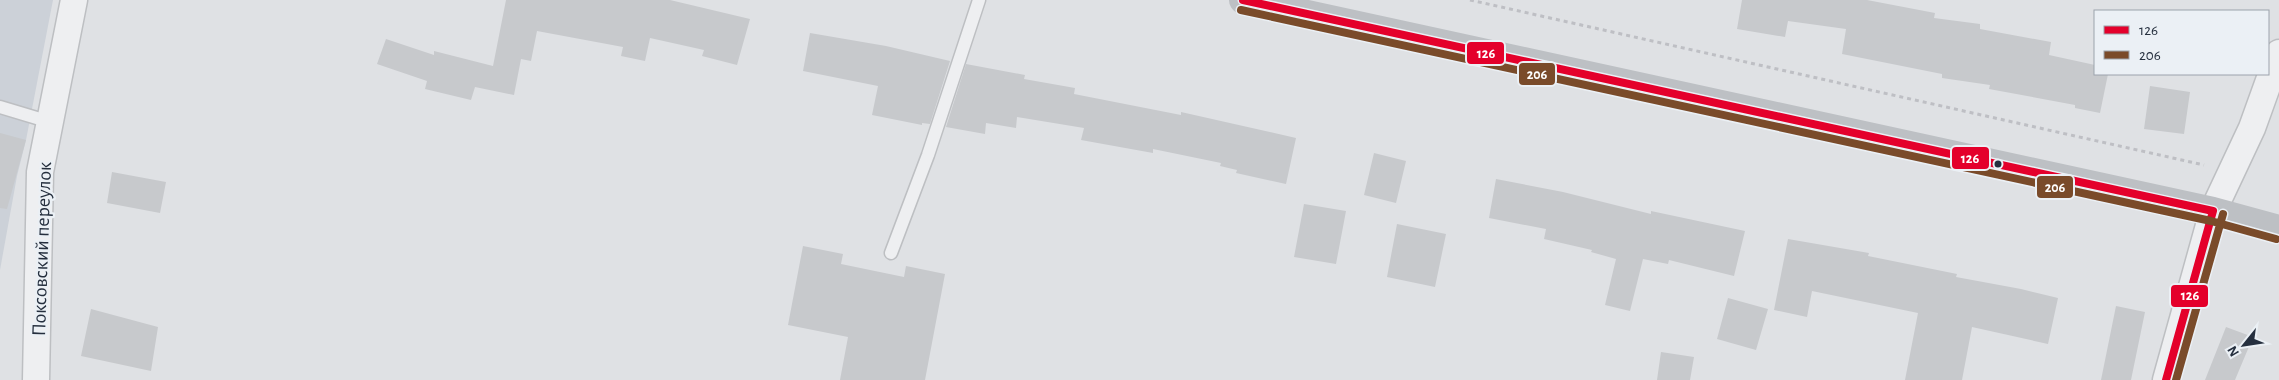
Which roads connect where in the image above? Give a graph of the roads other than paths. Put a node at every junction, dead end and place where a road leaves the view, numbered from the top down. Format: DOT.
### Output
graph roads {
  1 [pos="74,0"];
  2 [pos="979,0"];
  3 [pos="1243,0"];
  4 [pos="2279,52"];
  5 [pos="0,107"];
  6 [pos="50,122"];
  7 [pos="2213,211"];
  8 [pos="2279,229"];
  9 [pos="891,252"];
  10 [pos="36,380"];
  11 [pos="2166,380"];
  1 -- 6 [label="street, Поксовский переулок"];
  2 -- 9 [label="lane"];
  3 -- 7 [label="main road"];
  4 -- 7 [label="street"];
  5 -- 6 [label="lane"];
  6 -- 10 [label="street, Поксовский переулок"];
  7 -- 8 [label="main road"];
  7 -- 11 [label="street"];
}
